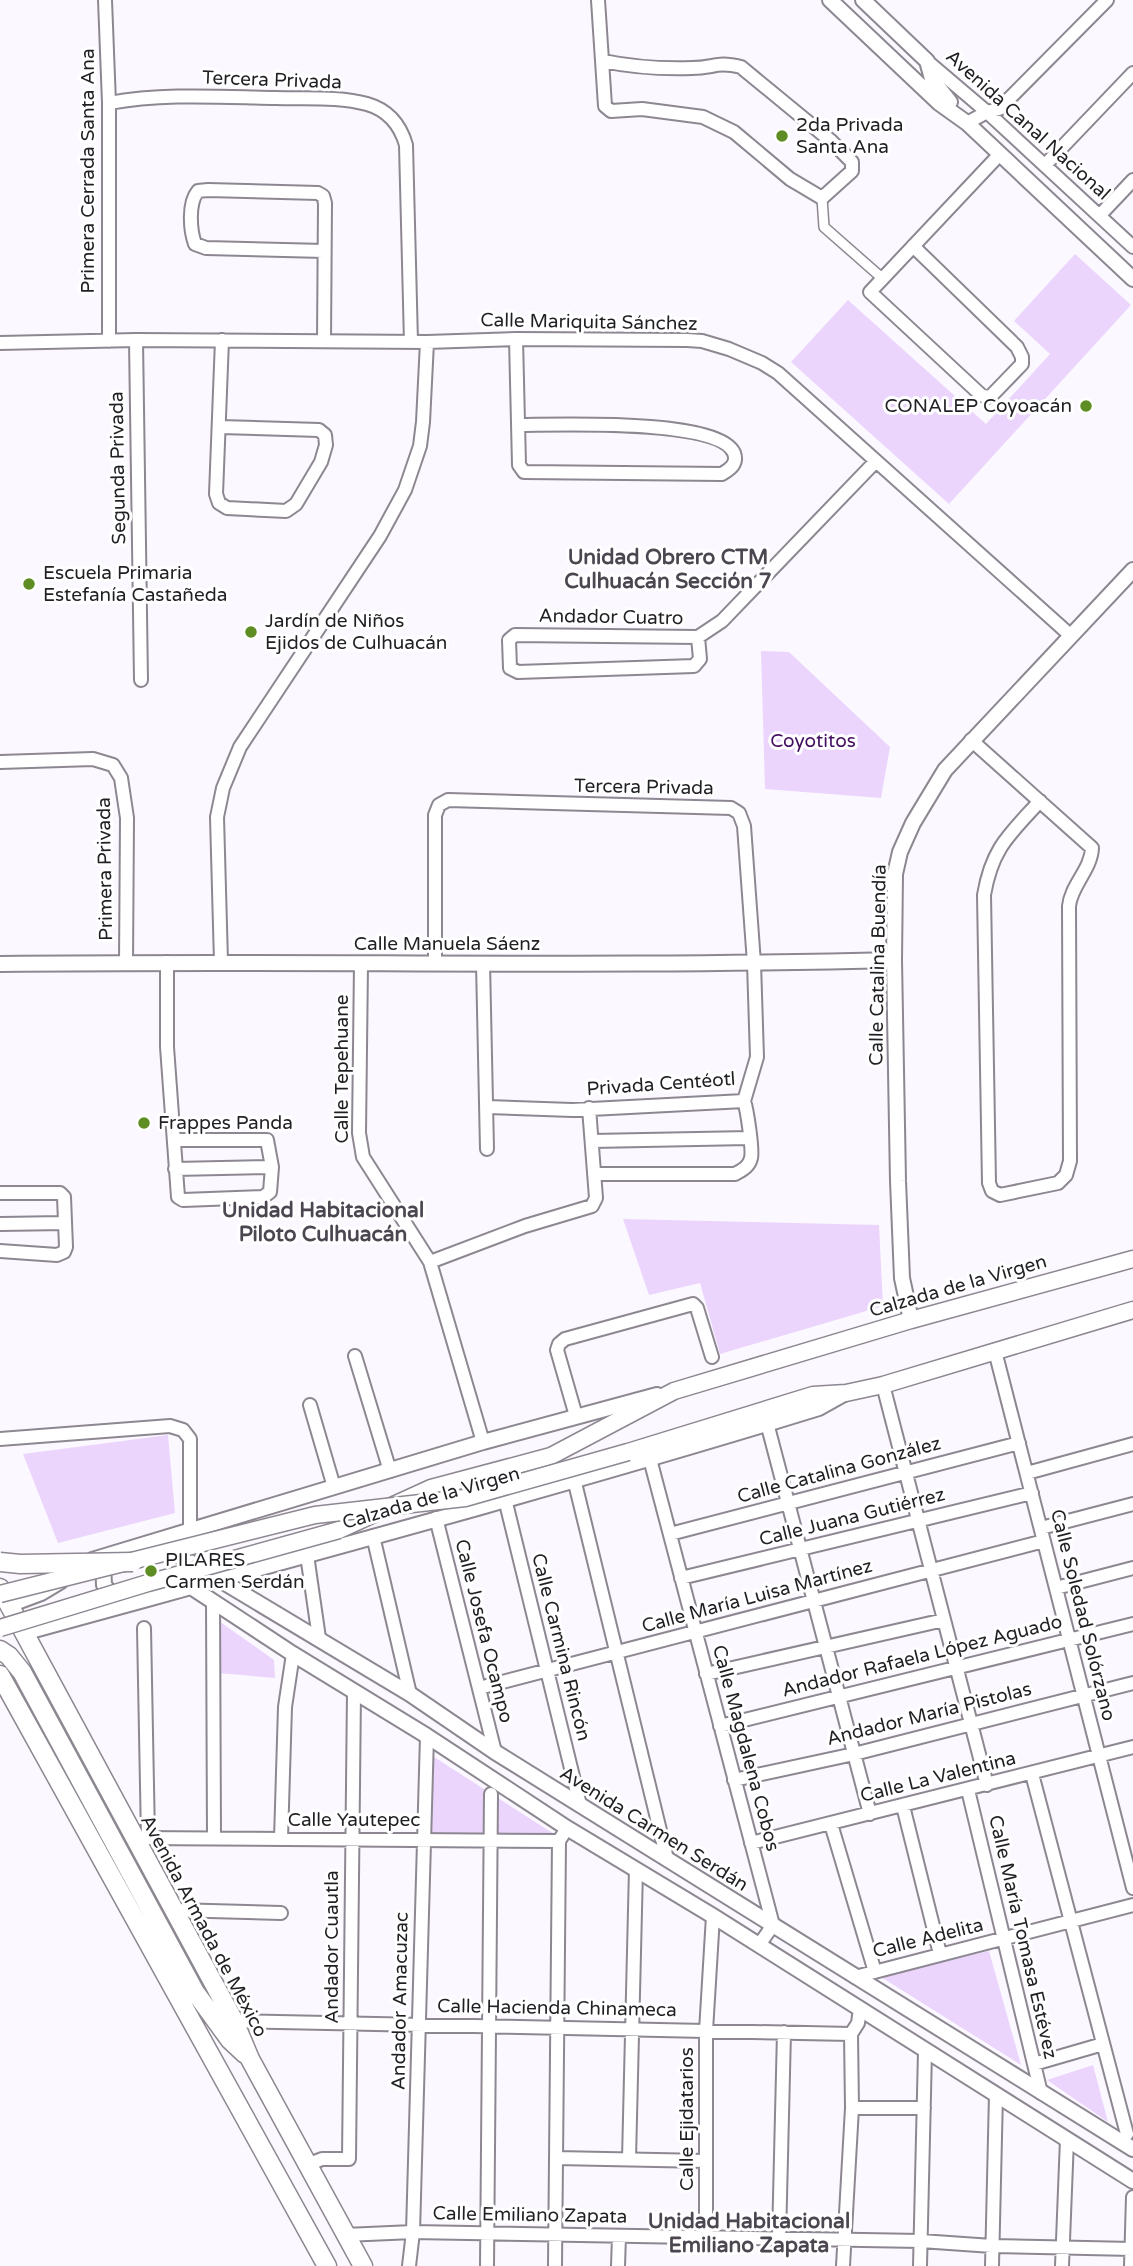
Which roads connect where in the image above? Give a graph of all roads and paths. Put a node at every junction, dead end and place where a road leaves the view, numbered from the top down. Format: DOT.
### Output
graph roads {
  1 [pos="105,0"];
  2 [pos="598,0"];
  3 [pos="830,0"];
  4 [pos="863,0"];
  5 [pos="1107,0"];
  6 [pos="603,61"];
  7 [pos="927,61"];
  8 [pos="1133,73"];
  9 [pos="108,103"];
  10 [pos="988,112"];
  11 [pos="964,121"];
  12 [pos="1000,154"];
  13 [pos="1046,164"];
  14 [pos="1133,180"];
  15 [pos="822,198"];
  16 [pos="1100,215"];
  17 [pos="913,246"];
  18 [pos="1133,247"];
  19 [pos="324,251"];
  20 [pos="883,278"];
  21 [pos="1133,279"];
  22 [pos="516,339"];
  23 [pos="136,340"];
  24 [pos="222,340"];
  25 [pos="108,341"];
  26 [pos="324,341"];
  27 [pos="411,342"];
  28 [pos="427,342"];
  29 [pos="0,343"];
  30 [pos="519,425"];
  31 [pos="220,427"];
  32 [pos="876,461"];
  33 [pos="1133,570"];
  34 [pos="1070,635"];
  35 [pos="698,637"];
  36 [pos="141,680"];
  37 [pos="971,740"];
  38 [pos="0,762"];
  39 [pos="1040,801"];
  40 [pos="894,960"];
  41 [pos="167,962"];
  42 [pos="221,962"];
  43 [pos="126,963"];
  44 [pos="435,963"];
  45 [pos="482,963"];
  46 [pos="754,963"];
  47 [pos="0,964"];
  48 [pos="361,964"];
  49 [pos="744,1101"];
  50 [pos="486,1107"];
  51 [pos="589,1108"];
  52 [pos="749,1138"];
  53 [pos="174,1140"];
  54 [pos="592,1141"];
  55 [pos="487,1149"];
  56 [pos="272,1167"];
  57 [pos="175,1169"];
  58 [pos="595,1174"];
  59 [pos="0,1193"];
  60 [pos="64,1223"];
  61 [pos="0,1224"];
  62 [pos="0,1251"];
  63 [pos="1133,1259"];
  64 [pos="430,1262"];
  65 [pos="1133,1310"];
  66 [pos="911,1320"];
  67 [pos="995,1351"];
  68 [pos="355,1356"];
  69 [pos="712,1357"];
  70 [pos="883,1385"];
  71 [pos="674,1391"];
  72 [pos="846,1393"];
  73 [pos="310,1405"];
  74 [pos="576,1416"];
  75 [pos="767,1423"];
  76 [pos="0,1439"];
  77 [pos="483,1441"];
  78 [pos="1019,1443"];
  79 [pos="1133,1444"];
  80 [pos="650,1459"];
  81 [pos="390,1471"];
  82 [pos="906,1473"];
  83 [pos="1027,1473"];
  84 [pos="574,1479"];
  85 [pos="334,1487"];
  86 [pos="1032,1493"];
  87 [pos="505,1499"];
  88 [pos="788,1504"];
  89 [pos="1133,1504"];
  90 [pos="436,1518"];
  91 [pos="919,1520"];
  92 [pos="190,1530"];
  93 [pos="670,1534"];
  94 [pos="1043,1535"];
  95 [pos="373,1536"];
  96 [pos="155,1541"];
  97 [pos="800,1549"];
  98 [pos="111,1553"];
  99 [pos="307,1555"];
  100 [pos="0,1562"];
  101 [pos="133,1562"];
  102 [pos="1133,1568"];
  103 [pos="932,1571"];
  104 [pos="681,1578"];
  105 [pos="218,1581"];
  106 [pos="191,1587"];
  107 [pos="0,1588"];
  108 [pos="1056,1588"];
  109 [pos="4,1600"];
  110 [pos="141,1600"];
  111 [pos="213,1601"];
  112 [pos="814,1601"];
  113 [pos="944,1620"];
  114 [pos="1133,1624"];
  115 [pos="0,1628"];
  116 [pos="144,1628"];
  117 [pos="695,1632"];
  118 [pos="23,1633"];
  119 [pos="319,1638"];
  120 [pos="1069,1639"];
  121 [pos="826,1647"];
  122 [pos="0,1650"];
  123 [pos="616,1653"];
  124 [pos="293,1654"];
  125 [pos="956,1667"];
  126 [pos="547,1671"];
  127 [pos="706,1674"];
  128 [pos="0,1675"];
  129 [pos="1133,1684"];
  130 [pos="479,1688"];
  131 [pos="354,1692"];
  132 [pos="410,1693"];
  133 [pos="839,1696"];
  134 [pos="1084,1696"];
  135 [pos="971,1723"];
  136 [pos="720,1726"];
  137 [pos="427,1736"];
  138 [pos="1133,1747"];
  139 [pos="495,1752"];
  140 [pos="854,1754"];
  141 [pos="1099,1755"];
  142 [pos="1032,1773"];
  143 [pos="734,1780"];
  144 [pos="987,1785"];
  145 [pos="968,1790"];
  146 [pos="491,1794"];
  147 [pos="580,1805"];
  148 [pos="902,1806"];
  149 [pos="870,1814"];
  150 [pos="831,1824"];
  151 [pos="563,1834"];
  152 [pos="141,1838"];
  153 [pos="214,1838"];
  154 [pos="281,1839"];
  155 [pos="351,1839"];
  156 [pos="423,1840"];
  157 [pos="491,1840"];
  158 [pos="751,1843"];
  159 [pos="667,1859"];
  160 [pos="636,1869"];
  161 [pos="1133,1888"];
  162 [pos="1133,1905"];
  163 [pos="173,1910"];
  164 [pos="282,1913"];
  165 [pos="713,1916"];
  166 [pos="1070,1921"];
  167 [pos="773,1925"];
  168 [pos="1004,1938"];
  169 [pos="759,1945"];
  170 [pos="940,1954"];
  171 [pos="875,1972"];
  172 [pos="855,1977"];
  173 [pos="860,2009"];
  174 [pos="234,2021"];
  175 [pos="351,2023"];
  176 [pos="418,2025"];
  177 [pos="489,2026"];
  178 [pos="557,2028"];
  179 [pos="632,2029"];
  180 [pos="706,2031"];
  181 [pos="784,2032"];
  182 [pos="851,2034"];
  183 [pos="1103,2044"];
  184 [pos="925,2050"];
  185 [pos="250,2059"];
  186 [pos="1034,2064"];
  187 [pos="1041,2093"];
  188 [pos="996,2094"];
  189 [pos="852,2108"];
  190 [pos="924,2108"];
  191 [pos="1125,2134"];
  192 [pos="1066,2139"];
  193 [pos="1133,2149"];
  194 [pos="556,2158"];
  195 [pos="629,2159"];
  196 [pos="706,2161"];
  197 [pos="307,2165"];
  198 [pos="1133,2181"];
  199 [pos="1133,2197"];
  200 [pos="413,2232"];
  201 [pos="486,2233"];
  202 [pos="555,2234"];
  203 [pos="345,2235"];
  204 [pos="619,2236"];
  205 [pos="706,2237"];
  206 [pos="779,2239"];
  207 [pos="843,2240"];
  208 [pos="921,2241"];
  209 [pos="992,2246"];
  210 [pos="1063,2248"];
  211 [pos="1132,2249"];
  212 [pos="327,2266"];
  213 [pos="363,2266"];
  214 [pos="410,2266"];
  215 [pos="487,2266"];
  216 [pos="555,2266"];
  217 [pos="618,2266"];
  218 [pos="842,2266"];
  219 [pos="920,2266"];
  220 [pos="992,2266"];
  221 [pos="1062,2266"];
  222 [pos="1131,2266"];
  1 -- 9 [label="street, Primera Cerrada Santa Ana"];
  2 -- 6 [label="street"];
  3 -- 11 [label="street, Avenida Canal Nacional"];
  4 -- 7 [label="street, Avenida Canal Nacional"];
  5 -- 10 [label="street"];
  6 -- 15 [label="street"];
  6 -- 15 [label="street"];
  7 -- 10 [label="street, Avenida Canal Nacional"];
  7 -- 11 [label="street, Avenida Canal Nacional"];
  8 -- 13 [label="street"];
  9 -- 25 [label="street, Primera Cerrada Santa Ana"];
  9 -- 27 [label="street, Tercera Privada"];
  10 -- 11 [label="street"];
  10 -- 13 [label="street, Avenida Canal Nacional"];
  11 -- 12 [label="street, Avenida Canal Nacional"];
  12 -- 17 [label="street"];
  12 -- 21 [label="street, Avenida Canal Nacional"];
  13 -- 16 [label="street, Avenida Canal Nacional"];
  14 -- 16 [label="street"];
  15 -- 20 [label="street"];
  16 -- 18 [label="street, Avenida Canal Nacional"];
  17 -- 20 [label="street"];
  17 -- 20 [label="street"];
  19 -- 19 [label="street"];
  19 -- 26 [label="street"];
  22 -- 28 [label="street, Calle Mariquita Sánchez"];
  22 -- 30 [label="street"];
  22 -- 32 [label="street, Calle Mariquita Sánchez"];
  23 -- 24 [label="street, Calle Mariquita Sánchez"];
  23 -- 25 [label="street, Calle Mariquita Sánchez"];
  23 -- 36 [label="street, Segunda Privada"];
  24 -- 26 [label="street, Calle Mariquita Sánchez"];
  24 -- 31 [label="street"];
  25 -- 29 [label="street, Calle Mariquita Sánchez"];
  26 -- 27 [label="street, Calle Mariquita Sánchez"];
  27 -- 28 [label="street, Calle Mariquita Sánchez"];
  28 -- 42 [label="street"];
  30 -- 30 [label="street"];
  31 -- 31 [label="street"];
  32 -- 34 [label="street, Calle Mariquita Sánchez"];
  32 -- 35 [label="street, Andador Cuatro"];
  33 -- 34 [label="street, Calle Catalina Buendía"];
  34 -- 37 [label="street, Calle Catalina Buendía"];
  35 -- 35 [label="street, Andador Cuatro"];
  37 -- 39 [label="street"];
  37 -- 40 [label="street, Calle Catalina Buendía"];
  38 -- 43 [label="street, Primera Privada"];
  39 -- 39 [label="street"];
  40 -- 46 [label="street, Calle Manuela Sáenz"];
  40 -- 66 [label="street, Calle Catalina Buendía"];
  41 -- 42 [label="street, Calle Manuela Sáenz"];
  41 -- 43 [label="street, Calle Manuela Sáenz"];
  41 -- 53 [label="street"];
  42 -- 48 [label="street, Calle Manuela Sáenz"];
  43 -- 47 [label="street, Calle Manuela Sáenz"];
  44 -- 45 [label="street, Calle Manuela Sáenz"];
  44 -- 46 [label="street, Tercera Privada"];
  44 -- 48 [label="street, Calle Manuela Sáenz"];
  45 -- 46 [label="street, Calle Manuela Sáenz"];
  45 -- 50 [label="street"];
  46 -- 49 [label="street, Privada Centéotl"];
  48 -- 64 [label="street, Calle Tepehuane"];
  49 -- 51 [label="street, Privada Centéotl"];
  49 -- 52 [label="street"];
  50 -- 51 [label="street, Privada Centéotl"];
  50 -- 55 [label="street"];
  51 -- 54 [label="street"];
  52 -- 54 [label="street"];
  52 -- 58 [label="street"];
  53 -- 56 [label="street"];
  53 -- 57 [label="street"];
  54 -- 58 [label="street"];
  56 -- 57 [label="street"];
  56 -- 57 [label="street"];
  58 -- 64 [label="street"];
  59 -- 60 [label="street"];
  60 -- 61 [label="street"];
  60 -- 62 [label="street"];
  63 -- 66 [label="main road, Calzada de la Virgen"];
  64 -- 77 [label="street, Calle Tepehuane"];
  65 -- 67 [label="main road, Calzada de la Virgen"];
  66 -- 71 [label="main road, Calzada de la Virgen"];
  67 -- 70 [label="main road, Calzada de la Virgen"];
  67 -- 78 [label="street, Calle Soledad Solórzano"];
  68 -- 81 [label="street"];
  69 -- 74 [label="street"];
  70 -- 72 [label="main road, Calzada de la Virgen"];
  70 -- 82 [label="street"];
  71 -- 74 [label="street, Calzada de la Virgen"];
  71 -- 115 [label="main road, Calzada de la Virgen, bridge"];
  72 -- 75 [label="street, Calzada de la Virgen"];
  72 -- 101 [label="main road, Calzada de la Virgen, bridge"];
  73 -- 85 [label="street"];
  74 -- 77 [label="street, Calzada de la Virgen"];
  75 -- 80 [label="street, Calzada de la Virgen"];
  75 -- 88 [label="street"];
  76 -- 92 [label="street"];
  77 -- 81 [label="street, Calzada de la Virgen"];
  78 -- 82 [label="street, Calle Catalina González"];
  78 -- 83 [label="street, Calle Soledad Solórzano"];
  79 -- 83 [label="street"];
  80 -- 84 [label="street, Calzada de la Virgen"];
  80 -- 93 [label="street, Calle Magdalena Cobos"];
  81 -- 85 [label="street, Calzada de la Virgen"];
  82 -- 88 [label="street, Calle Catalina González"];
  82 -- 91 [label="street"];
  83 -- 86 [label="street, Calle Soledad Solórzano"];
  84 -- 87 [label="street, Calzada de la Virgen"];
  84 -- 123 [label="street"];
  85 -- 92 [label="street, Calzada de la Virgen"];
  86 -- 91 [label="street, Calle Juana Gutiérrez"];
  86 -- 94 [label="street, Calle Soledad Solórzano"];
  87 -- 90 [label="street, Calzada de la Virgen"];
  87 -- 126 [label="street, Calle Carmina Rincón"];
  88 -- 93 [label="street, Calle Catalina González"];
  88 -- 97 [label="street"];
  89 -- 94 [label="street, Calle María Luisa Martínez"];
  90 -- 95 [label="street, Calzada de la Virgen"];
  90 -- 130 [label="street, Calle Josefa Ocampo"];
  91 -- 97 [label="street, Calle Juana Gutiérrez"];
  91 -- 103 [label="street"];
  92 -- 96 [label="street, Calzada de la Virgen"];
  93 -- 104 [label="street, Calle Magdalena Cobos"];
  94 -- 103 [label="street, Calle María Luisa Martínez"];
  94 -- 108 [label="street, Calle Soledad Solórzano"];
  95 -- 99 [label="street, Calzada de la Virgen"];
  95 -- 132 [label="street"];
  96 -- 98 [label="street, Calzada de la Virgen"];
  96 -- 105 [label="street, Avenida Carmen Serdán"];
  97 -- 104 [label="street, Calle Juana Gutiérrez"];
  97 -- 112 [label="street"];
  98 -- 109 [label="street, Calzada de la Virgen"];
  98 -- 110 [label="street"];
  99 -- 105 [label="street, Calzada de la Virgen"];
  99 -- 119 [label="street"];
  100 -- 101 [label="main road, bridge"];
  101 -- 109 [label="main road, Calzada de la Virgen, bridge"];
  102 -- 108 [label="street"];
  103 -- 112 [label="street, Calle María Luisa Martínez"];
  103 -- 113 [label="street"];
  104 -- 117 [label="street, Calle Magdalena Cobos"];
  105 -- 106 [label="street, Calzada de la Virgen"];
  105 -- 119 [label="street, Avenida Carmen Serdán"];
  106 -- 110 [label="street, Calzada de la Virgen"];
  106 -- 111 [label="street"];
  107 -- 109 [label="main road, Avenida Armada de México"];
  108 -- 120 [label="street, Calle Soledad Solórzano"];
  109 -- 118 [label="main road, Avenida Armada de México"];
  110 -- 118 [label="street, Calzada de la Virgen"];
  111 -- 124 [label="street"];
  111 -- 153 [label="street"];
  112 -- 117 [label="street, Calle María Luisa Martínez"];
  112 -- 121 [label="street"];
  113 -- 121 [label="street"];
  113 -- 125 [label="street"];
  114 -- 120 [label="street, Andador Rafaela López Aguado"];
  116 -- 152 [label="street"];
  117 -- 123 [label="street, Calle María Luisa Martínez"];
  117 -- 127 [label="street, Calle Magdalena Cobos"];
  118 -- 152 [label="main road, Avenida Armada de México"];
  119 -- 132 [label="street, Avenida Carmen Serdán"];
  120 -- 125 [label="street, Andador Rafaela López Aguado"];
  120 -- 134 [label="street, Calle Soledad Solórzano"];
  121 -- 127 [label="street"];
  121 -- 133 [label="street"];
  122 -- 185 [label="main road"];
  123 -- 126 [label="street, Calle María Luisa Martínez"];
  123 -- 159 [label="street"];
  124 -- 131 [label="street"];
  124 -- 154 [label="street"];
  125 -- 133 [label="street, Andador Rafaela López Aguado"];
  125 -- 135 [label="street"];
  126 -- 130 [label="street, Calle María Luisa Martínez"];
  126 -- 147 [label="street, Calle Carmina Rincón"];
  127 -- 136 [label="street, Calle Magdalena Cobos"];
  128 -- 212 [label="main road"];
  129 -- 134 [label="street, Andador María Pistolas"];
  130 -- 139 [label="street, Calle Josefa Ocampo"];
  131 -- 137 [label="street"];
  131 -- 155 [label="street, Andador Cuautla"];
  132 -- 139 [label="street, Avenida Carmen Serdán"];
  133 -- 136 [label="street, Andador Rafaela López Aguado"];
  133 -- 140 [label="street"];
  134 -- 135 [label="street, Andador María Pistolas"];
  134 -- 141 [label="street, Calle Soledad Solórzano"];
  135 -- 140 [label="street, Andador María Pistolas"];
  135 -- 144 [label="street"];
  136 -- 143 [label="street, Calle Magdalena Cobos"];
  137 -- 151 [label="street"];
  137 -- 156 [label="street, Andador Amacuzac"];
  138 -- 141 [label="street, Calle La Valentina"];
  139 -- 147 [label="street, Avenida Carmen Serdán"];
  140 -- 143 [label="street, Andador María Pistolas"];
  140 -- 149 [label="street"];
  141 -- 142 [label="street, Calle La Valentina"];
  141 -- 161 [label="street, Calle Soledad Solórzano"];
  142 -- 144 [label="street, Calle La Valentina"];
  142 -- 166 [label="street"];
  143 -- 158 [label="street, Calle Magdalena Cobos"];
  144 -- 145 [label="street, Calle La Valentina"];
  145 -- 148 [label="street, Calle La Valentina"];
  145 -- 168 [label="street, Calle María Tomasa Estévez"];
  146 -- 157 [label="street"];
  147 -- 159 [label="street, Avenida Carmen Serdán"];
  148 -- 149 [label="street, Calle La Valentina"];
  148 -- 170 [label="street"];
  149 -- 150 [label="street, Calle La Valentina"];
  150 -- 158 [label="street, Calle La Valentina"];
  150 -- 171 [label="street"];
  151 -- 157 [label="street, Calle Yautepec"];
  151 -- 160 [label="street"];
  151 -- 178 [label="street"];
  152 -- 153 [label="street, Calle Yautepec"];
  152 -- 163 [label="main road, Avenida Armada de México"];
  153 -- 154 [label="street, Calle Yautepec"];
  154 -- 155 [label="street, Calle Yautepec"];
  155 -- 156 [label="street, Calle Yautepec"];
  155 -- 175 [label="street, Andador Cuautla"];
  156 -- 157 [label="street, Calle Yautepec"];
  156 -- 176 [label="street, Andador Amacuzac"];
  157 -- 177 [label="street"];
  158 -- 167 [label="street, Calle Magdalena Cobos"];
  159 -- 167 [label="street, Avenida Carmen Serdán"];
  160 -- 165 [label="street"];
  160 -- 179 [label="street"];
  162 -- 166 [label="street, Calle Adelita"];
  163 -- 164 [label="street"];
  163 -- 174 [label="main road, Avenida Armada de México"];
  165 -- 169 [label="street"];
  165 -- 180 [label="street, Calle Ejidatarios"];
  166 -- 168 [label="street, Calle Adelita"];
  166 -- 183 [label="street"];
  167 -- 169 [label="street"];
  167 -- 172 [label="street, Avenida Carmen Serdán"];
  168 -- 170 [label="street, Calle Adelita"];
  168 -- 186 [label="street, Calle María Tomasa Estévez"];
  169 -- 173 [label="street"];
  170 -- 171 [label="street, Calle Adelita"];
  171 -- 172 [label="street, Calle Adelita"];
  172 -- 187 [label="street, Avenida Carmen Serdán"];
  173 -- 182 [label="street"];
  173 -- 184 [label="street"];
  174 -- 175 [label="street, Calle Hacienda Chinameca"];
  174 -- 185 [label="main road, Avenida Armada de México"];
  175 -- 176 [label="street, Calle Hacienda Chinameca"];
  175 -- 197 [label="street, Andador Cuautla"];
  176 -- 177 [label="street, Calle Hacienda Chinameca"];
  176 -- 200 [label="street, Andador Amacuzac"];
  177 -- 178 [label="street, Calle Hacienda Chinameca"];
  177 -- 201 [label="street"];
  178 -- 179 [label="street, Calle Hacienda Chinameca"];
  178 -- 194 [label="street"];
  179 -- 180 [label="street, Calle Hacienda Chinameca"];
  179 -- 195 [label="street"];
  180 -- 181 [label="street, Calle Hacienda Chinameca"];
  180 -- 196 [label="street, Calle Ejidatarios"];
  181 -- 182 [label="street, Calle Hacienda Chinameca"];
  181 -- 206 [label="street"];
  182 -- 189 [label="street"];
  183 -- 186 [label="street"];
  183 -- 191 [label="street"];
  184 -- 188 [label="street"];
  184 -- 190 [label="street"];
  185 -- 197 [label="main road, Avenida Armada de México"];
  186 -- 187 [label="street, Calle María Tomasa Estévez"];
  187 -- 191 [label="street, Avenida Carmen Serdán"];
  188 -- 192 [label="street"];
  188 -- 209 [label="street"];
  189 -- 190 [label="street"];
  189 -- 207 [label="street"];
  190 -- 208 [label="street"];
  191 -- 193 [label="street, Avenida Carmen Serdán"];
  192 -- 198 [label="street"];
  192 -- 210 [label="street"];
  194 -- 195 [label="street"];
  194 -- 202 [label="street"];
  195 -- 196 [label="street"];
  196 -- 205 [label="street, Calle Ejidatarios"];
  197 -- 203 [label="main road, Avenida Armada de México"];
  199 -- 211 [label="street"];
  200 -- 201 [label="street, Calle Emiliano Zapata"];
  200 -- 203 [label="street, Calle Emiliano Zapata"];
  200 -- 214 [label="street, Andador Amacuzac"];
  201 -- 202 [label="street, Calle Emiliano Zapata"];
  201 -- 215 [label="street"];
  202 -- 204 [label="street, Calle Emiliano Zapata"];
  202 -- 216 [label="street"];
  203 -- 213 [label="main road, Avenida Armada de México"];
  204 -- 205 [label="street, Calle Emiliano Zapata"];
  204 -- 217 [label="street"];
  205 -- 206 [label="street, Calle Emiliano Zapata"];
  206 -- 207 [label="street, Calle Emiliano Zapata"];
  207 -- 208 [label="street, Calle Emiliano Zapata"];
  207 -- 218 [label="street"];
  208 -- 209 [label="street, Calle Emiliano Zapata"];
  208 -- 219 [label="street"];
  209 -- 210 [label="street, Calle Emiliano Zapata"];
  209 -- 220 [label="street"];
  210 -- 211 [label="street, Calle Emiliano Zapata"];
  210 -- 221 [label="street"];
  211 -- 222 [label="street"];
}
